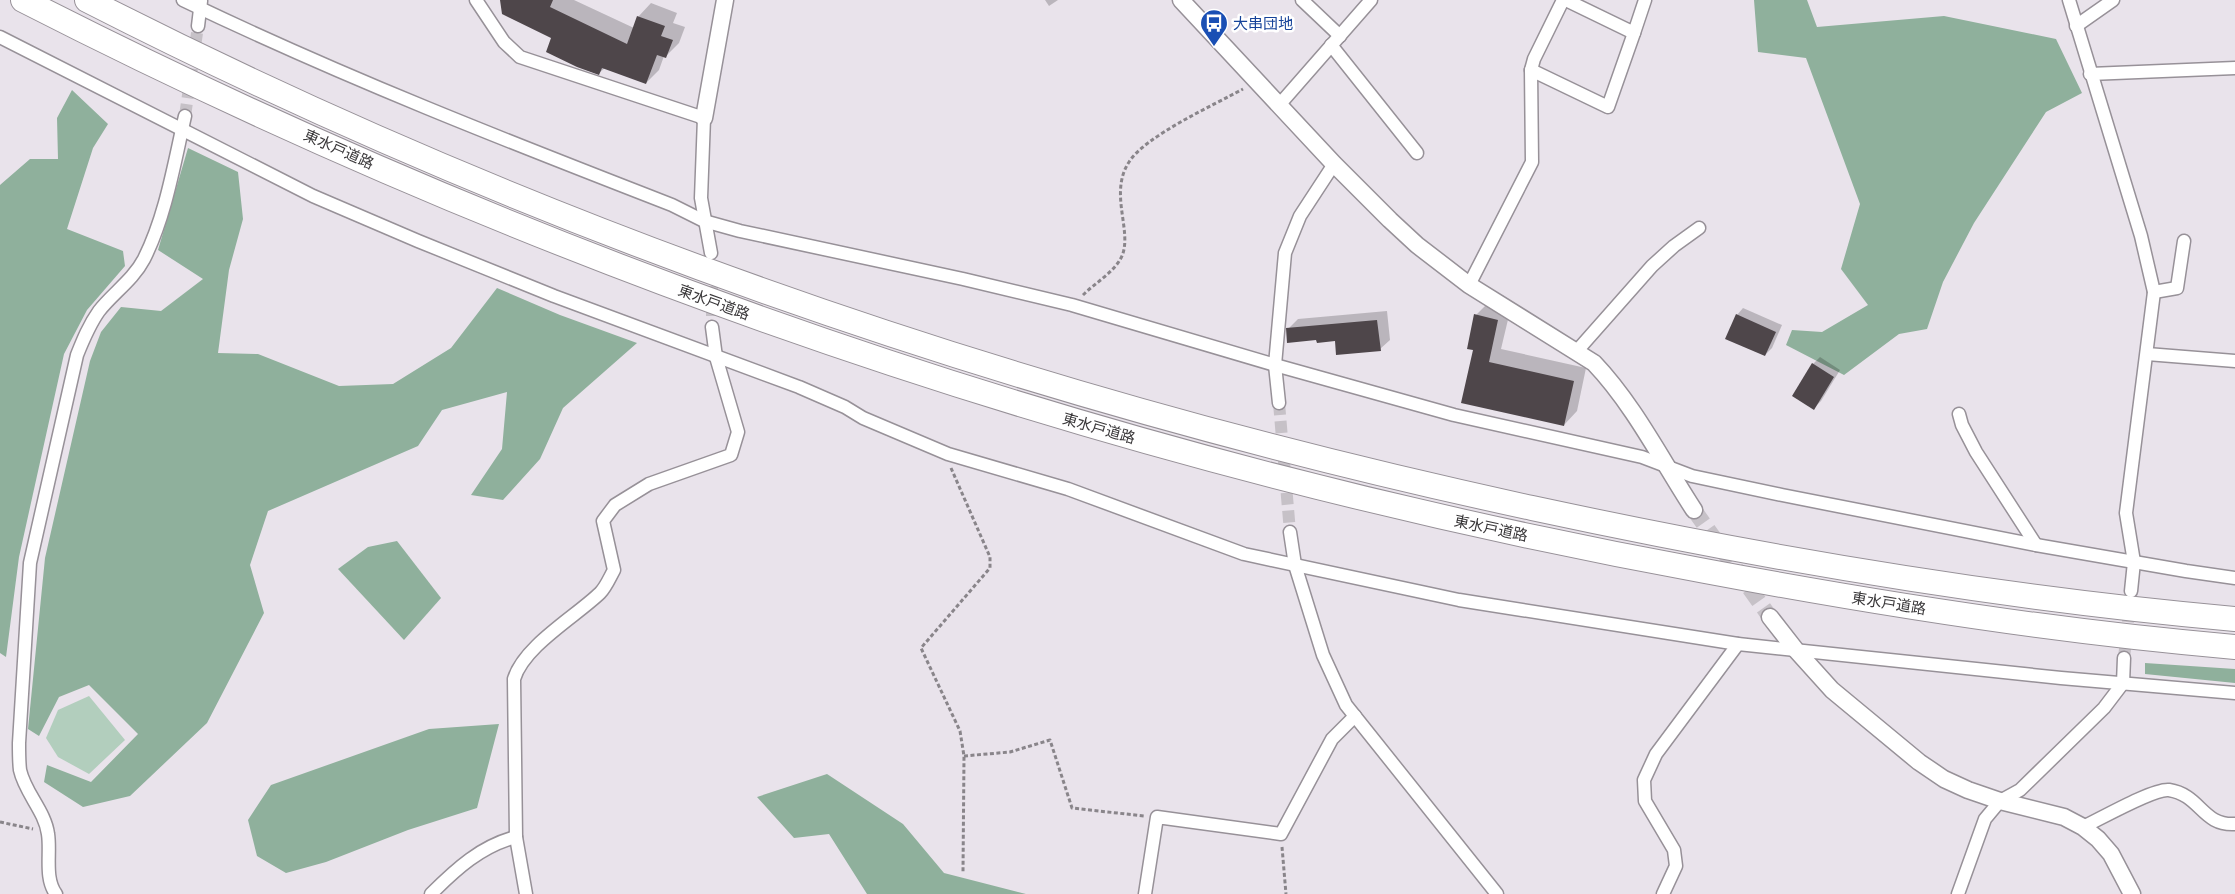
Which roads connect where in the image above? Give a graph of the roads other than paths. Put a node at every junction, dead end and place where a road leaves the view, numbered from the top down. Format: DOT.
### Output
graph roads {
  1 [pos="23,0"];
  2 [pos="86,0"];
  3 [pos="184,0"];
  4 [pos="476,0"];
  5 [pos="725,0"];
  6 [pos="1181,0"];
  7 [pos="1302,0"];
  8 [pos="1371,0"];
  9 [pos="1565,0"];
  10 [pos="1646,0"];
  11 [pos="2069,0"];
  12 [pos="2113,0"];
  13 [pos="201,4"];
  14 [pos="198,26"];
  15 [pos="2076,26"];
  16 [pos="1634,33"];
  17 [pos="1340,36"];
  18 [pos="0,37"];
  19 [pos="1331,46"];
  20 [pos="2235,68"];
  21 [pos="1531,70"];
  22 [pos="2090,74"];
  23 [pos="1280,104"];
  24 [pos="704,118"];
  25 [pos="184,122"];
  26 [pos="1417,153"];
  27 [pos="1334,164"];
  28 [pos="704,221"];
  29 [pos="1699,228"];
  30 [pos="2184,241"];
  31 [pos="711,253"];
  32 [pos="1469,285"];
  33 [pos="2154,292"];
  34 [pos="712,327"];
  35 [pos="1576,352"];
  36 [pos="2146,354"];
  37 [pos="716,357"];
  38 [pos="2235,361"];
  39 [pos="1276,366"];
  40 [pos="1279,403"];
  41 [pos="1959,414"];
  42 [pos="1664,465"];
  43 [pos="1694,510"];
  44 [pos="1290,532"];
  45 [pos="2036,545"];
  46 [pos="2134,562"];
  47 [pos="1295,565"];
  48 [pos="2235,578"];
  49 [pos="2131,591"];
  50 [pos="1770,617"];
  51 [pos="2235,619"];
  52 [pos="1738,644"];
  53 [pos="2235,647"];
  54 [pos="1795,649"];
  55 [pos="2124,658"];
  56 [pos="2123,683"];
  57 [pos="2235,693"];
  58 [pos="1355,716"];
  59 [pos="2000,801"];
  60 [pos="2235,824"];
  61 [pos="2083,827"];
  62 [pos="516,837"];
  63 [pos="56,894"];
  64 [pos="431,894"];
  65 [pos="526,894"];
  66 [pos="1145,894"];
  67 [pos="1497,894"];
  68 [pos="1664,894"];
  69 [pos="1958,894"];
  70 [pos="2132,894"];
  1 -- 53 [label="highway, 東水戸道路"];
  2 -- 51 [label="highway, 東水戸道路"];
  3 -- 13 [label="street"];
  4 -- 24 [label="street"];
  5 -- 24 [label="street"];
  6 -- 23 [label="street"];
  7 -- 17 [label="street"];
  8 -- 17 [label="street"];
  9 -- 16 [label="street"];
  9 -- 21 [label="street"];
  10 -- 16 [label="street"];
  11 -- 15 [label="street"];
  12 -- 15 [label="street"];
  13 -- 14 [label="street"];
  13 -- 28 [label="street"];
  15 -- 22 [label="street"];
  16 -- 21 [label="street"];
  17 -- 19 [label="street"];
  18 -- 25 [label="street"];
  19 -- 23 [label="street"];
  19 -- 26 [label="street"];
  20 -- 22 [label="street"];
  21 -- 32 [label="street"];
  22 -- 33 [label="street"];
  23 -- 27 [label="street"];
  24 -- 28 [label="street"];
  25 -- 37 [label="street"];
  25 -- 63 [label="street"];
  27 -- 32 [label="street"];
  27 -- 39 [label="street"];
  28 -- 31 [label="street"];
  28 -- 39 [label="street"];
  29 -- 35 [label="street"];
  30 -- 33 [label="street"];
  32 -- 35 [label="street"];
  33 -- 36 [label="street"];
  34 -- 37 [label="street"];
  35 -- 42 [label="street"];
  36 -- 38 [label="street"];
  36 -- 46 [label="street"];
  37 -- 47 [label="street"];
  37 -- 62 [label="street"];
  39 -- 40 [label="street"];
  39 -- 42 [label="street"];
  41 -- 45 [label="street"];
  42 -- 43 [label="street"];
  42 -- 45 [label="street"];
  44 -- 47 [label="street"];
  45 -- 46 [label="street"];
  46 -- 48 [label="street"];
  46 -- 49 [label="street"];
  47 -- 52 [label="street"];
  47 -- 58 [label="street"];
  50 -- 54 [label="street"];
  52 -- 54 [label="street"];
  52 -- 68 [label="street"];
  54 -- 56 [label="street"];
  54 -- 59 [label="street"];
  55 -- 56 [label="street"];
  56 -- 57 [label="street"];
  56 -- 59 [label="street"];
  58 -- 66 [label="street"];
  58 -- 67 [label="street"];
  59 -- 61 [label="street"];
  59 -- 69 [label="street"];
  60 -- 61 [label="street"];
  61 -- 70 [label="street"];
  62 -- 64 [label="street"];
  62 -- 65 [label="street"];
}
